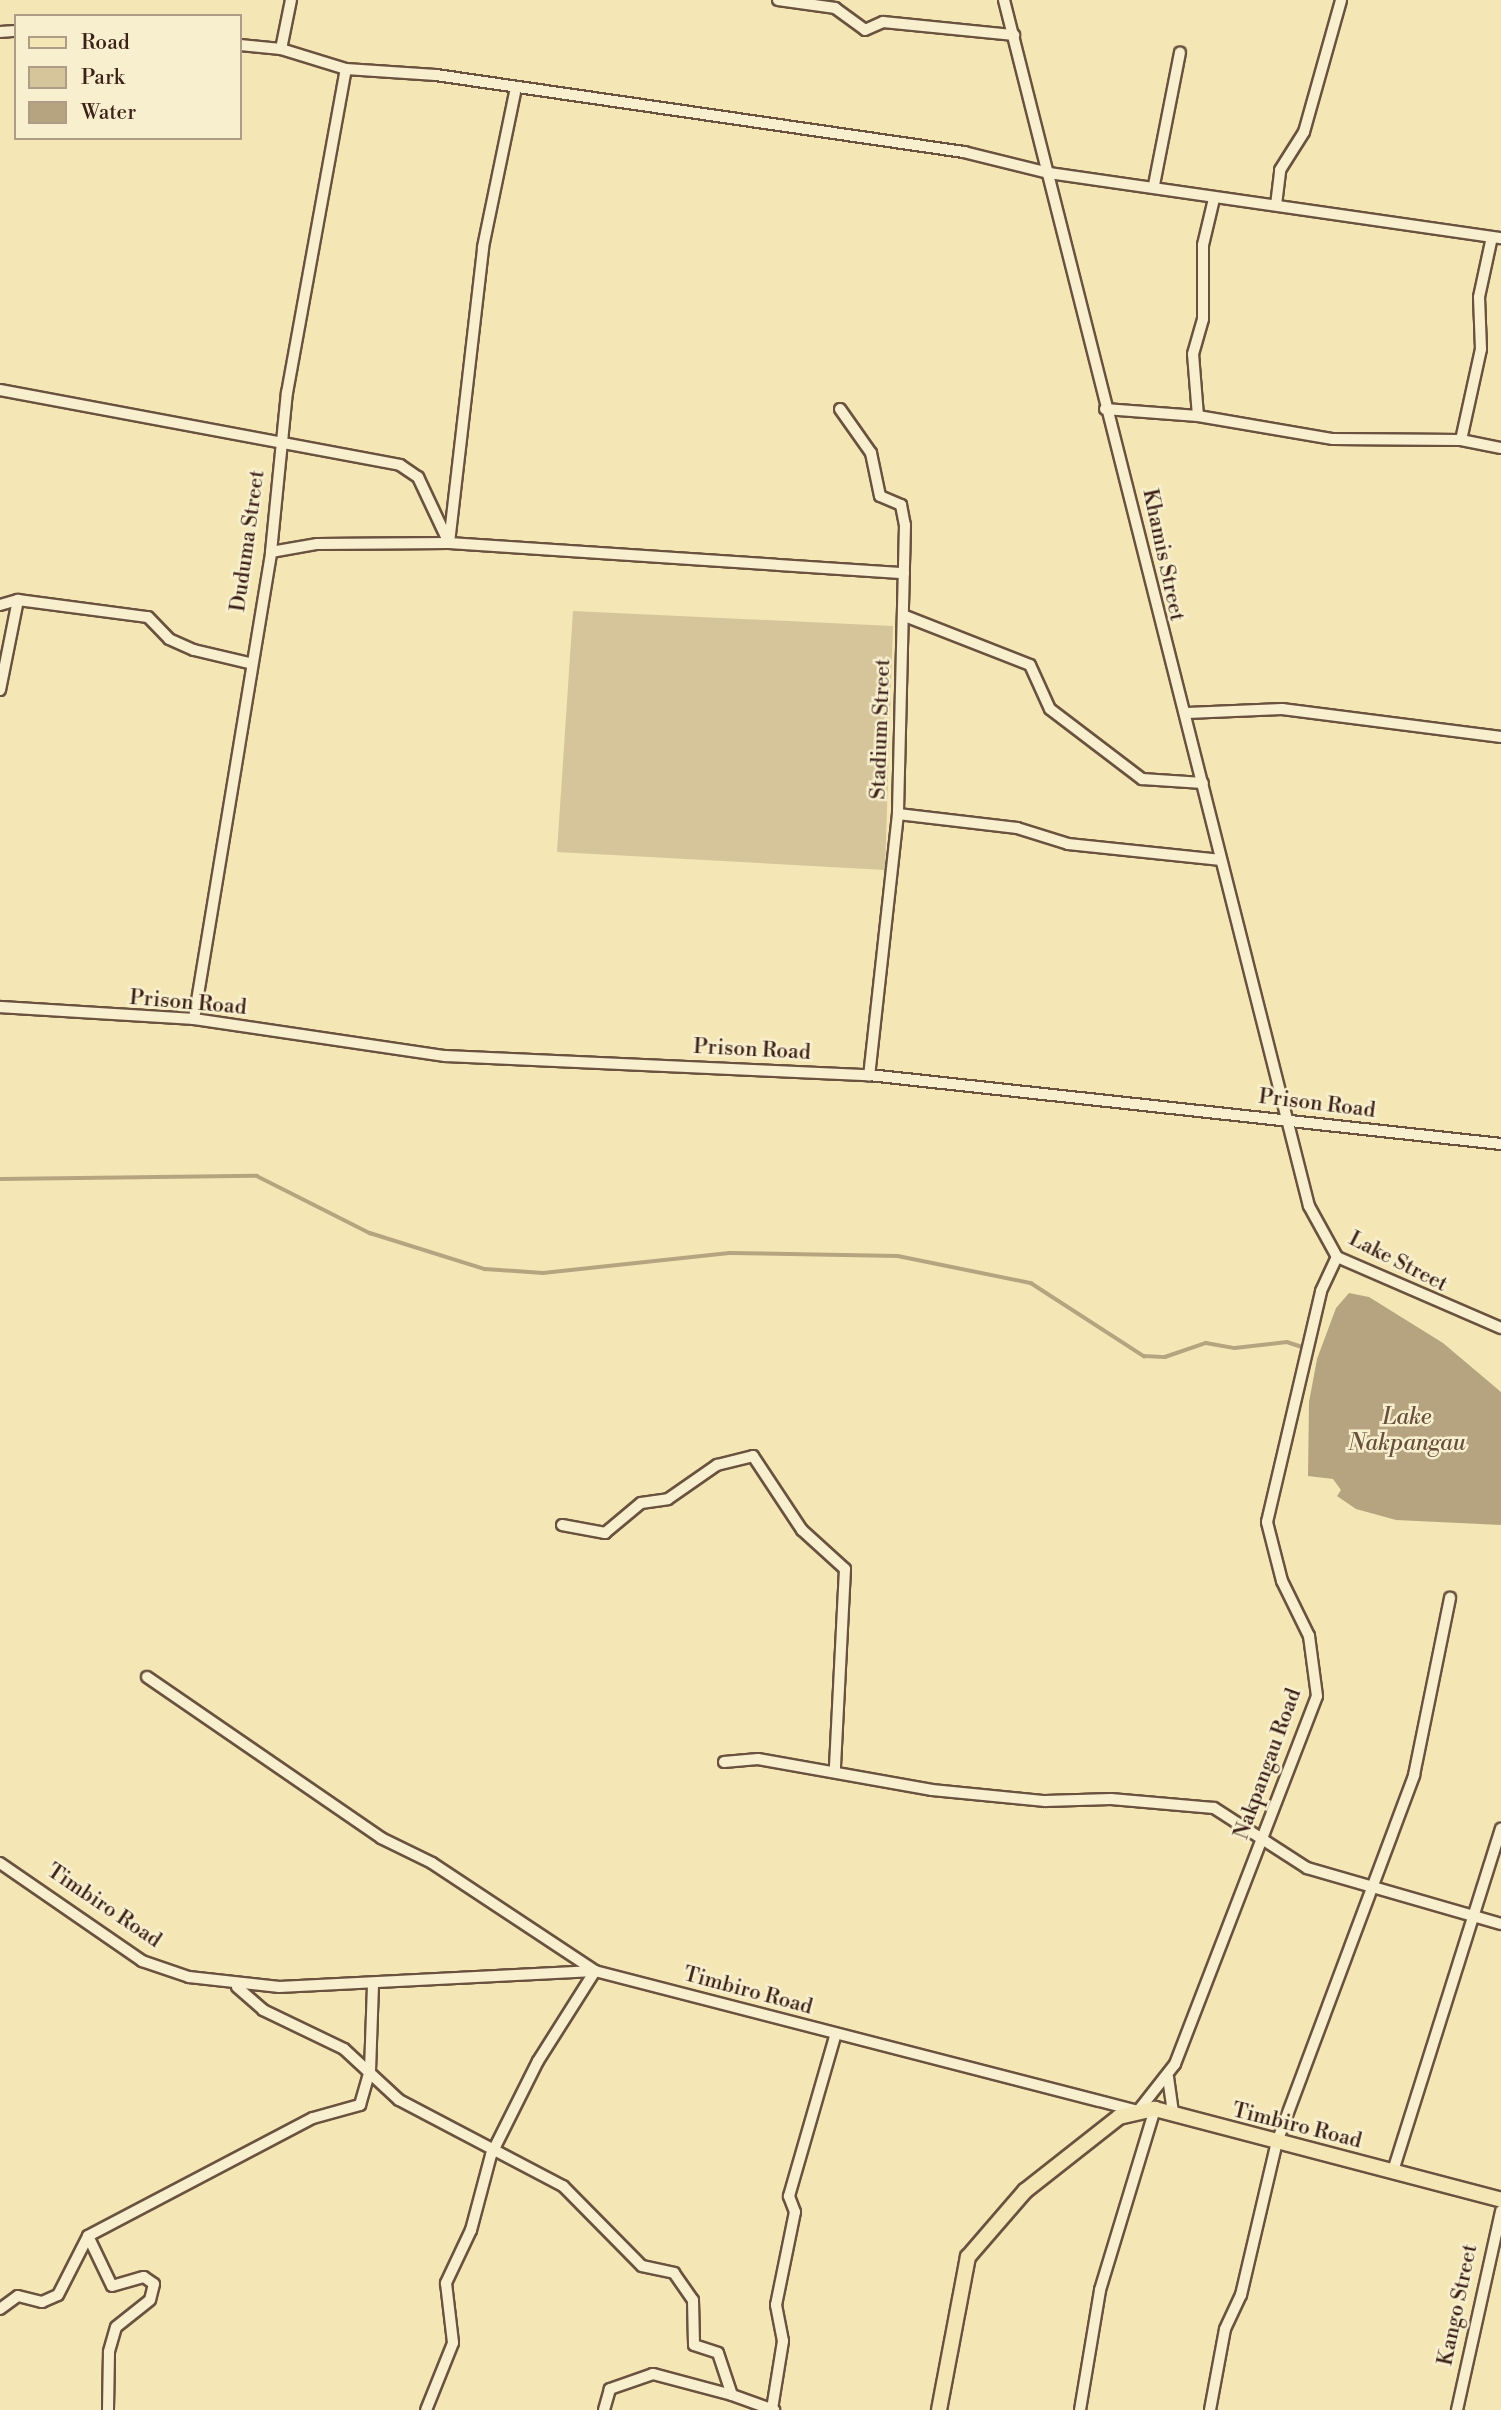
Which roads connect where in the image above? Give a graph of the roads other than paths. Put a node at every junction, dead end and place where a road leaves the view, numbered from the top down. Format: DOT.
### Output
graph roads {
  1 [pos="291,0"];
  2 [pos="778,0"];
  3 [pos="1004,0"];
  4 [pos="1341,0"];
  5 [pos="1014,35"];
  6 [pos="242,45"];
  7 [pos="281,49"];
  8 [pos="1180,53"];
  9 [pos="346,69"];
  10 [pos="514,92"];
  11 [pos="1049,173"];
  12 [pos="1154,185"];
  13 [pos="1214,199"];
  14 [pos="1276,205"];
  15 [pos="1497,238"];
  16 [pos="0,390"];
  17 [pos="840,409"];
  18 [pos="1105,409"];
  19 [pos="1198,416"];
  20 [pos="1461,440"];
  21 [pos="280,443"];
  22 [pos="1501,448"];
  23 [pos="449,543"];
  24 [pos="271,552"];
  25 [pos="904,573"];
  26 [pos="19,600"];
  27 [pos="0,605"];
  28 [pos="905,616"];
  29 [pos="249,663"];
  30 [pos="0,690"];
  31 [pos="1187,713"];
  32 [pos="1501,737"];
  33 [pos="1203,783"];
  34 [pos="898,814"];
  35 [pos="1221,860"];
  36 [pos="0,1006"];
  37 [pos="194,1019"];
  38 [pos="869,1075"];
  39 [pos="1284,1118"];
  40 [pos="1501,1144"];
  41 [pos="1337,1257"];
  42 [pos="1501,1328"];
  43 [pos="562,1525"];
  44 [pos="1450,1598"];
  45 [pos="147,1678"];
  46 [pos="724,1762"];
  47 [pos="835,1769"];
  48 [pos="1501,1829"];
  49 [pos="1261,1842"];
  50 [pos="0,1863"];
  51 [pos="1368,1888"];
  52 [pos="1472,1915"];
  53 [pos="1501,1924"];
  54 [pos="595,1971"];
  55 [pos="373,1983"];
  56 [pos="237,1987"];
  57 [pos="835,2036"];
  58 [pos="370,2071"];
  59 [pos="1168,2077"];
  60 [pos="1155,2109"];
  61 [pos="1138,2111"];
  62 [pos="1173,2114"];
  63 [pos="1277,2142"];
  64 [pos="499,2149"];
  65 [pos="1393,2171"];
  66 [pos="1501,2200"];
  67 [pos="1501,2210"];
  68 [pos="88,2236"];
  69 [pos="0,2309"];
  70 [pos="732,2395"];
  71 [pos="108,2410"];
  72 [pos="426,2410"];
  73 [pos="604,2410"];
  74 [pos="773,2410"];
  75 [pos="939,2410"];
  76 [pos="1080,2410"];
  77 [pos="1210,2410"];
  78 [pos="1457,2410"];
  1 -- 7 [label="street"];
  2 -- 5 [label="street"];
  3 -- 5 [label="street, Khamis Street"];
  4 -- 14 [label="street"];
  5 -- 11 [label="street, Khamis Street"];
  6 -- 7 [label="street"];
  7 -- 9 [label="street"];
  8 -- 12 [label="street"];
  9 -- 10 [label="street"];
  9 -- 21 [label="street, Duduma Street"];
  10 -- 11 [label="street"];
  10 -- 23 [label="street"];
  11 -- 12 [label="street"];
  11 -- 18 [label="street, Khamis Street"];
  12 -- 13 [label="street"];
  13 -- 14 [label="street"];
  13 -- 19 [label="street"];
  14 -- 15 [label="street"];
  15 -- 20 [label="street"];
  16 -- 21 [label="street"];
  17 -- 25 [label="street, Stadium Street"];
  18 -- 19 [label="street"];
  18 -- 31 [label="street, Khamis Street"];
  19 -- 20 [label="street"];
  20 -- 22 [label="street"];
  21 -- 23 [label="street"];
  21 -- 24 [label="street, Duduma Street"];
  23 -- 24 [label="street"];
  23 -- 25 [label="street"];
  24 -- 29 [label="street, Duduma Street"];
  25 -- 28 [label="street, Stadium Street"];
  26 -- 27 [label="street"];
  26 -- 29 [label="street"];
  26 -- 30 [label="street"];
  28 -- 33 [label="street"];
  28 -- 34 [label="street, Stadium Street"];
  29 -- 37 [label="street, Duduma Street"];
  31 -- 32 [label="street"];
  31 -- 33 [label="street, Khamis Street"];
  33 -- 35 [label="street, Khamis Street"];
  34 -- 35 [label="street"];
  34 -- 38 [label="street, Stadium Street"];
  35 -- 39 [label="street, Khamis Street"];
  36 -- 37 [label="street, Prison Road"];
  37 -- 38 [label="street, Prison Road"];
  38 -- 39 [label="street, Prison Road"];
  39 -- 40 [label="street, Prison Road"];
  39 -- 41 [label="street, Lake Street"];
  41 -- 42 [label="street, Lake Street"];
  41 -- 49 [label="street, Nakpangau Road"];
  43 -- 47 [label="street"];
  44 -- 51 [label="street"];
  45 -- 54 [label="street"];
  46 -- 47 [label="street"];
  47 -- 49 [label="street"];
  48 -- 52 [label="street"];
  49 -- 51 [label="street"];
  49 -- 59 [label="street, Nakpangau Road"];
  50 -- 56 [label="street, Timbiro Road"];
  51 -- 52 [label="street"];
  51 -- 63 [label="street"];
  52 -- 53 [label="street"];
  52 -- 65 [label="street"];
  54 -- 55 [label="street, Timbiro Road"];
  54 -- 57 [label="street, Timbiro Road"];
  54 -- 64 [label="street"];
  55 -- 56 [label="street, Timbiro Road"];
  55 -- 58 [label="street"];
  56 -- 58 [label="street"];
  57 -- 61 [label="street, Timbiro Road"];
  57 -- 74 [label="street"];
  58 -- 64 [label="street"];
  58 -- 68 [label="street"];
  59 -- 61 [label="street, Nakpangau Road"];
  59 -- 62 [label="street, Nakpangau Road"];
  60 -- 61 [label="main road, Timbiro Road"];
  60 -- 62 [label="main road, Timbiro Road"];
  60 -- 76 [label="street"];
  61 -- 75 [label="main road"];
  62 -- 63 [label="main road, Timbiro Road"];
  63 -- 65 [label="main road, Timbiro Road"];
  63 -- 77 [label="street"];
  64 -- 70 [label="street"];
  64 -- 72 [label="street"];
  65 -- 66 [label="main road, Timbiro Road"];
  67 -- 78 [label="street, Kango Street"];
  68 -- 69 [label="street"];
  68 -- 71 [label="street"];
  70 -- 73 [label="street"];
  70 -- 74 [label="street"];
}
